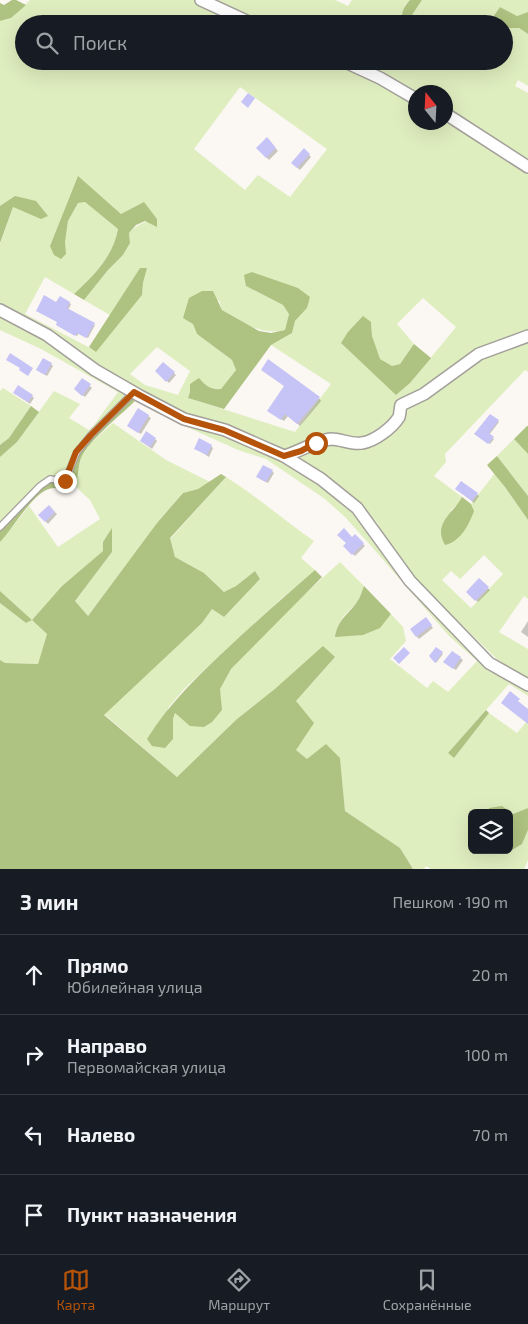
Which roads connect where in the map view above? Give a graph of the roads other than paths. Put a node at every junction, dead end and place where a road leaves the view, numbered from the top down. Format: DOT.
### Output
graph roads {
  1 [pos="201,0"];
  2 [pos="234,15"];
  3 [pos="363,70"];
  4 [pos="408,94"];
  5 [pos="453,119"];
  6 [pos="528,167"];
  7 [pos="0,310"];
  8 [pos="528,336"];
  9 [pos="134,392"];
  10 [pos="284,456"];
  11 [pos="0,527"];
  12 [pos="528,685"];
  1 -- 2 [label="street"];
  3 -- 4 [label="street"];
  5 -- 6 [label="street"];
  7 -- 9 [label="street"];
  8 -- 10 [label="street"];
  9 -- 10 [label="street"];
  9 -- 11 [label="lane"];
  10 -- 12 [label="street"];
}
